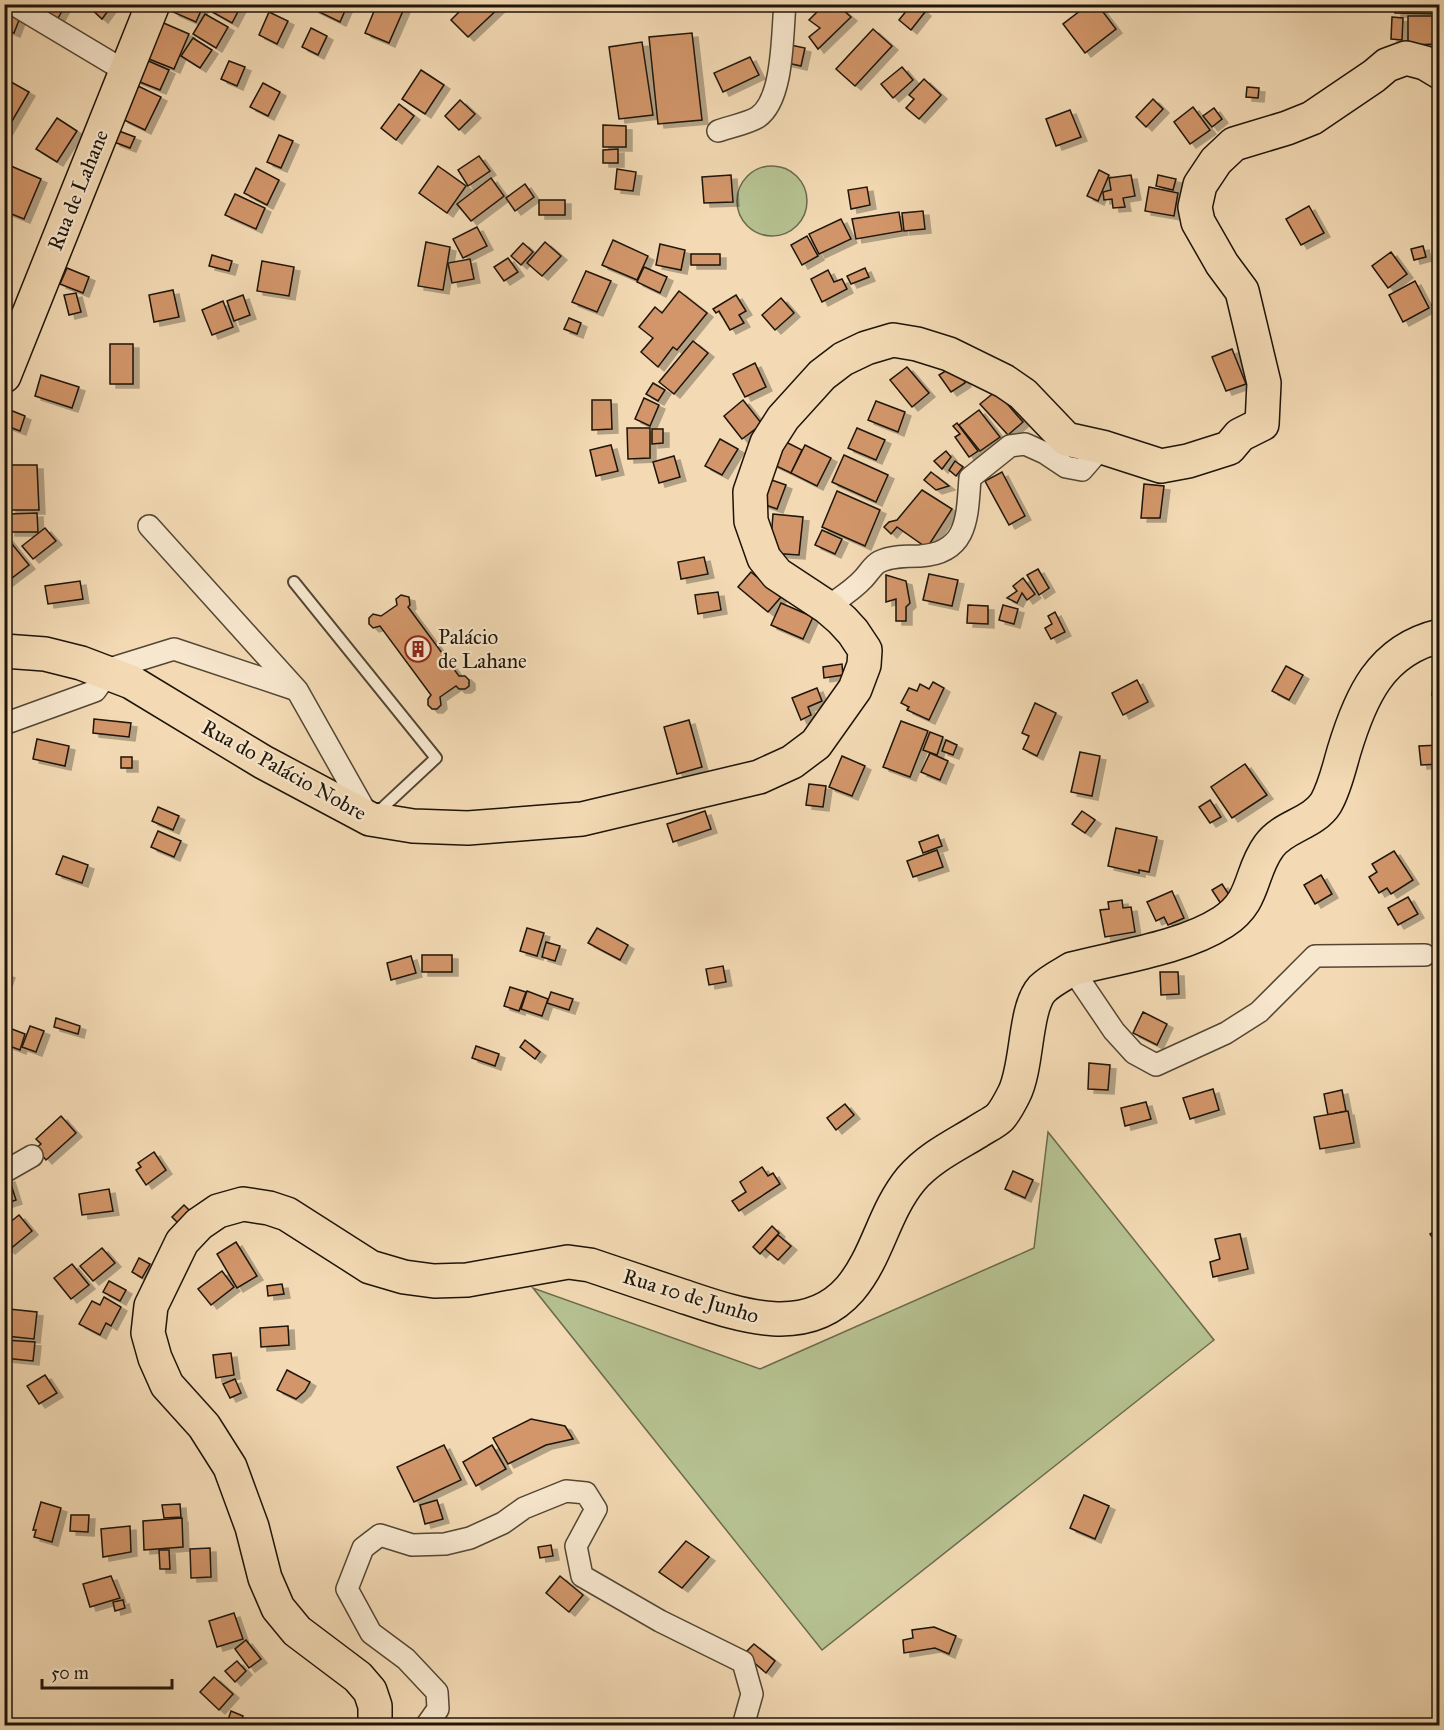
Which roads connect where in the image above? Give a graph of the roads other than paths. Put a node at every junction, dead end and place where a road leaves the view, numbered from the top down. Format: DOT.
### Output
graph roads {
  1 [pos="153,4"];
  2 [pos="785,4"];
  3 [pos="18,8"];
  4 [pos="125,71"];
  5 [pos="1440,72"];
  6 [pos="718,131"];
  7 [pos="4,376"];
  8 [pos="1102,447"];
  9 [pos="149,526"];
  10 [pos="294,582"];
  11 [pos="827,607"];
  12 [pos="1440,636"];
  13 [pos="4,651"];
  14 [pos="106,673"];
  15 [pos="297,690"];
  16 [pos="4,724"];
  17 [pos="370,819"];
  18 [pos="1425,955"];
  19 [pos="1072,969"];
  20 [pos="32,1156"];
  21 [pos="4,1172"];
  22 [pos="375,1725"];
  23 [pos="426,1725"];
  24 [pos="742,1725"];
  1 -- 4 [label="main road, Rua de Lahane"];
  2 -- 6 [label="street"];
  3 -- 4 [label="street"];
  4 -- 7 [label="main road, Rua de Lahane"];
  5 -- 8 [label="main road, Rua do Palácio Nobre"];
  8 -- 11 [label="street"];
  8 -- 11 [label="main road, Rua do Palácio Nobre"];
  9 -- 15 [label="street"];
  10 -- 17 [label="lane"];
  11 -- 17 [label="main road, Rua do Palácio Nobre"];
  12 -- 19 [label="main road, Rua 10 de Junho"];
  13 -- 14 [label="main road, Rua do Palácio Nobre"];
  14 -- 15 [label="street"];
  14 -- 16 [label="street"];
  14 -- 17 [label="main road, Rua do Palácio Nobre"];
  15 -- 17 [label="street"];
  18 -- 19 [label="street"];
  19 -- 22 [label="main road, Rua 10 de Junho"];
  20 -- 21 [label="street"];
  23 -- 24 [label="street"];
}
